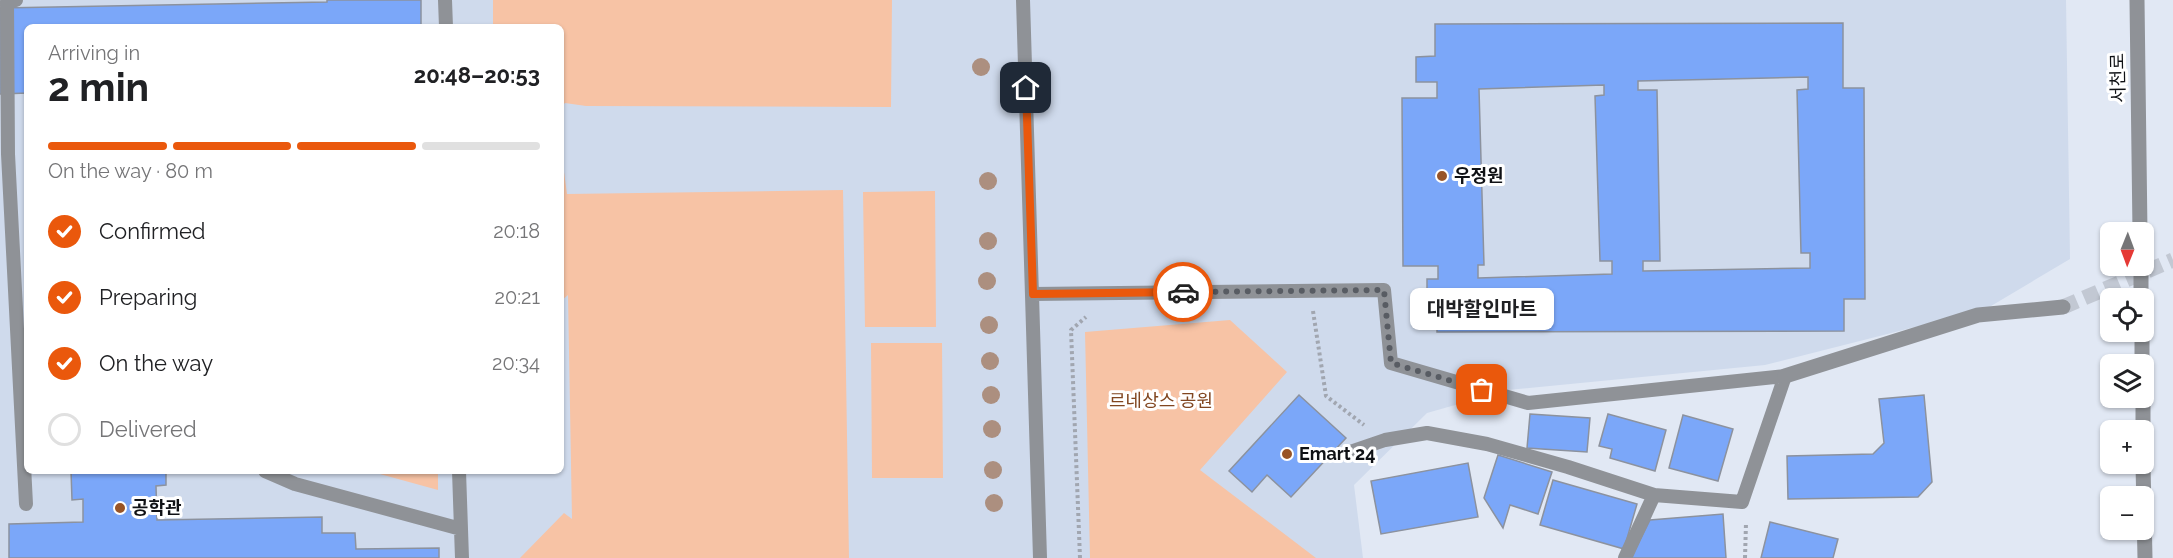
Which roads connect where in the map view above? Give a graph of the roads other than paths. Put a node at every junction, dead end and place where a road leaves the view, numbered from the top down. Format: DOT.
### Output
graph roads {
  1 [pos="16,0"];
  2 [pos="446,0"];
  3 [pos="1023,0"];
  4 [pos="2137,0"];
  5 [pos="446,24"];
  6 [pos="2140,222"];
  7 [pos="1033,294"];
  8 [pos="2064,307"];
  9 [pos="1785,376"];
  10 [pos="1344,454"];
  11 [pos="24,465"];
  12 [pos="24,474"];
  13 [pos="273,474"];
  14 [pos="459,474"];
  15 [pos="2144,474"];
  16 [pos="1653,495"];
  17 [pos="26,504"];
  18 [pos="461,529"];
  19 [pos="462,558"];
  20 [pos="1040,558"];
  21 [pos="1625,558"];
  22 [pos="2145,558"];
  1 -- 11 [label="lane"];
  2 -- 5 [label="lane"];
  3 -- 7 [label="lane"];
  4 -- 6 [label="street, 서천로"];
  7 -- 9 [label="lane"];
  7 -- 20 [label="lane"];
  8 -- 9 [label="street"];
  9 -- 16 [label="lane"];
  10 -- 16 [label="lane"];
  12 -- 17 [label="lane"];
  13 -- 18 [label="lane"];
  14 -- 18 [label="lane"];
  15 -- 22 [label="street"];
  16 -- 21 [label="lane"];
  18 -- 19 [label="lane"];
}
